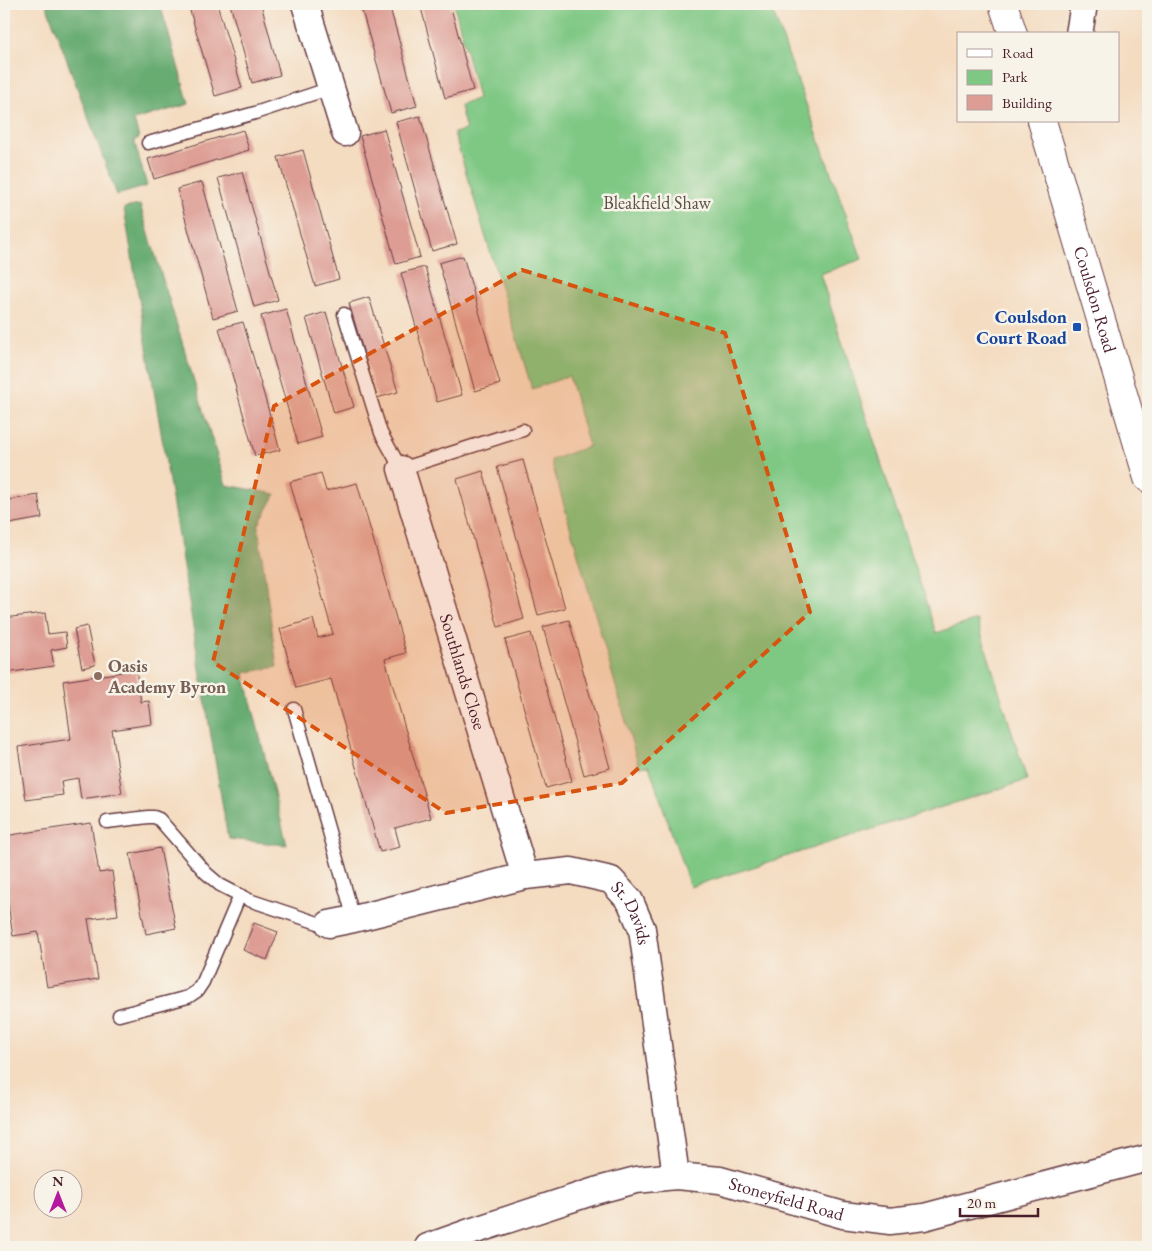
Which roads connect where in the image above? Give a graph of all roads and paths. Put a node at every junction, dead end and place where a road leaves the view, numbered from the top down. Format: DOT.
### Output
graph roads {
  1 [pos="305,4"];
  2 [pos="1003,4"];
  3 [pos="1084,4"];
  4 [pos="1012,32"];
  5 [pos="1079,32"];
  6 [pos="331,88"];
  7 [pos="1042,122"];
  8 [pos="345,133"];
  9 [pos="148,143"];
  10 [pos="344,314"];
  11 [pos="523,430"];
  12 [pos="401,469"];
  13 [pos="1148,478"];
  14 [pos="294,710"];
  15 [pos="107,822"];
  16 [pos="525,876"];
  17 [pos="240,895"];
  18 [pos="354,919"];
  19 [pos="329,924"];
  20 [pos="119,1015"];
  21 [pos="1148,1158"];
  22 [pos="676,1176"];
  23 [pos="428,1247"];
  1 -- 6 [label="street"];
  2 -- 4 [label="main road"];
  3 -- 5 [label="street"];
  6 -- 8 [label="street"];
  6 -- 9 [label="lane"];
  7 -- 13 [label="main road, Coulsdon Road"];
  10 -- 12 [label="lane"];
  11 -- 12 [label="lane"];
  12 -- 16 [label="street, Southlands Close"];
  14 -- 18 [label="lane"];
  15 -- 17 [label="lane"];
  16 -- 18 [label="street, St. Davids"];
  16 -- 22 [label="street, St. Davids"];
  17 -- 19 [label="lane"];
  17 -- 20 [label="lane"];
  18 -- 19 [label="street, St. Davids"];
  21 -- 22 [label="street, Stoneyfield Road"];
  22 -- 23 [label="street, Stoneyfield Road"];
}
